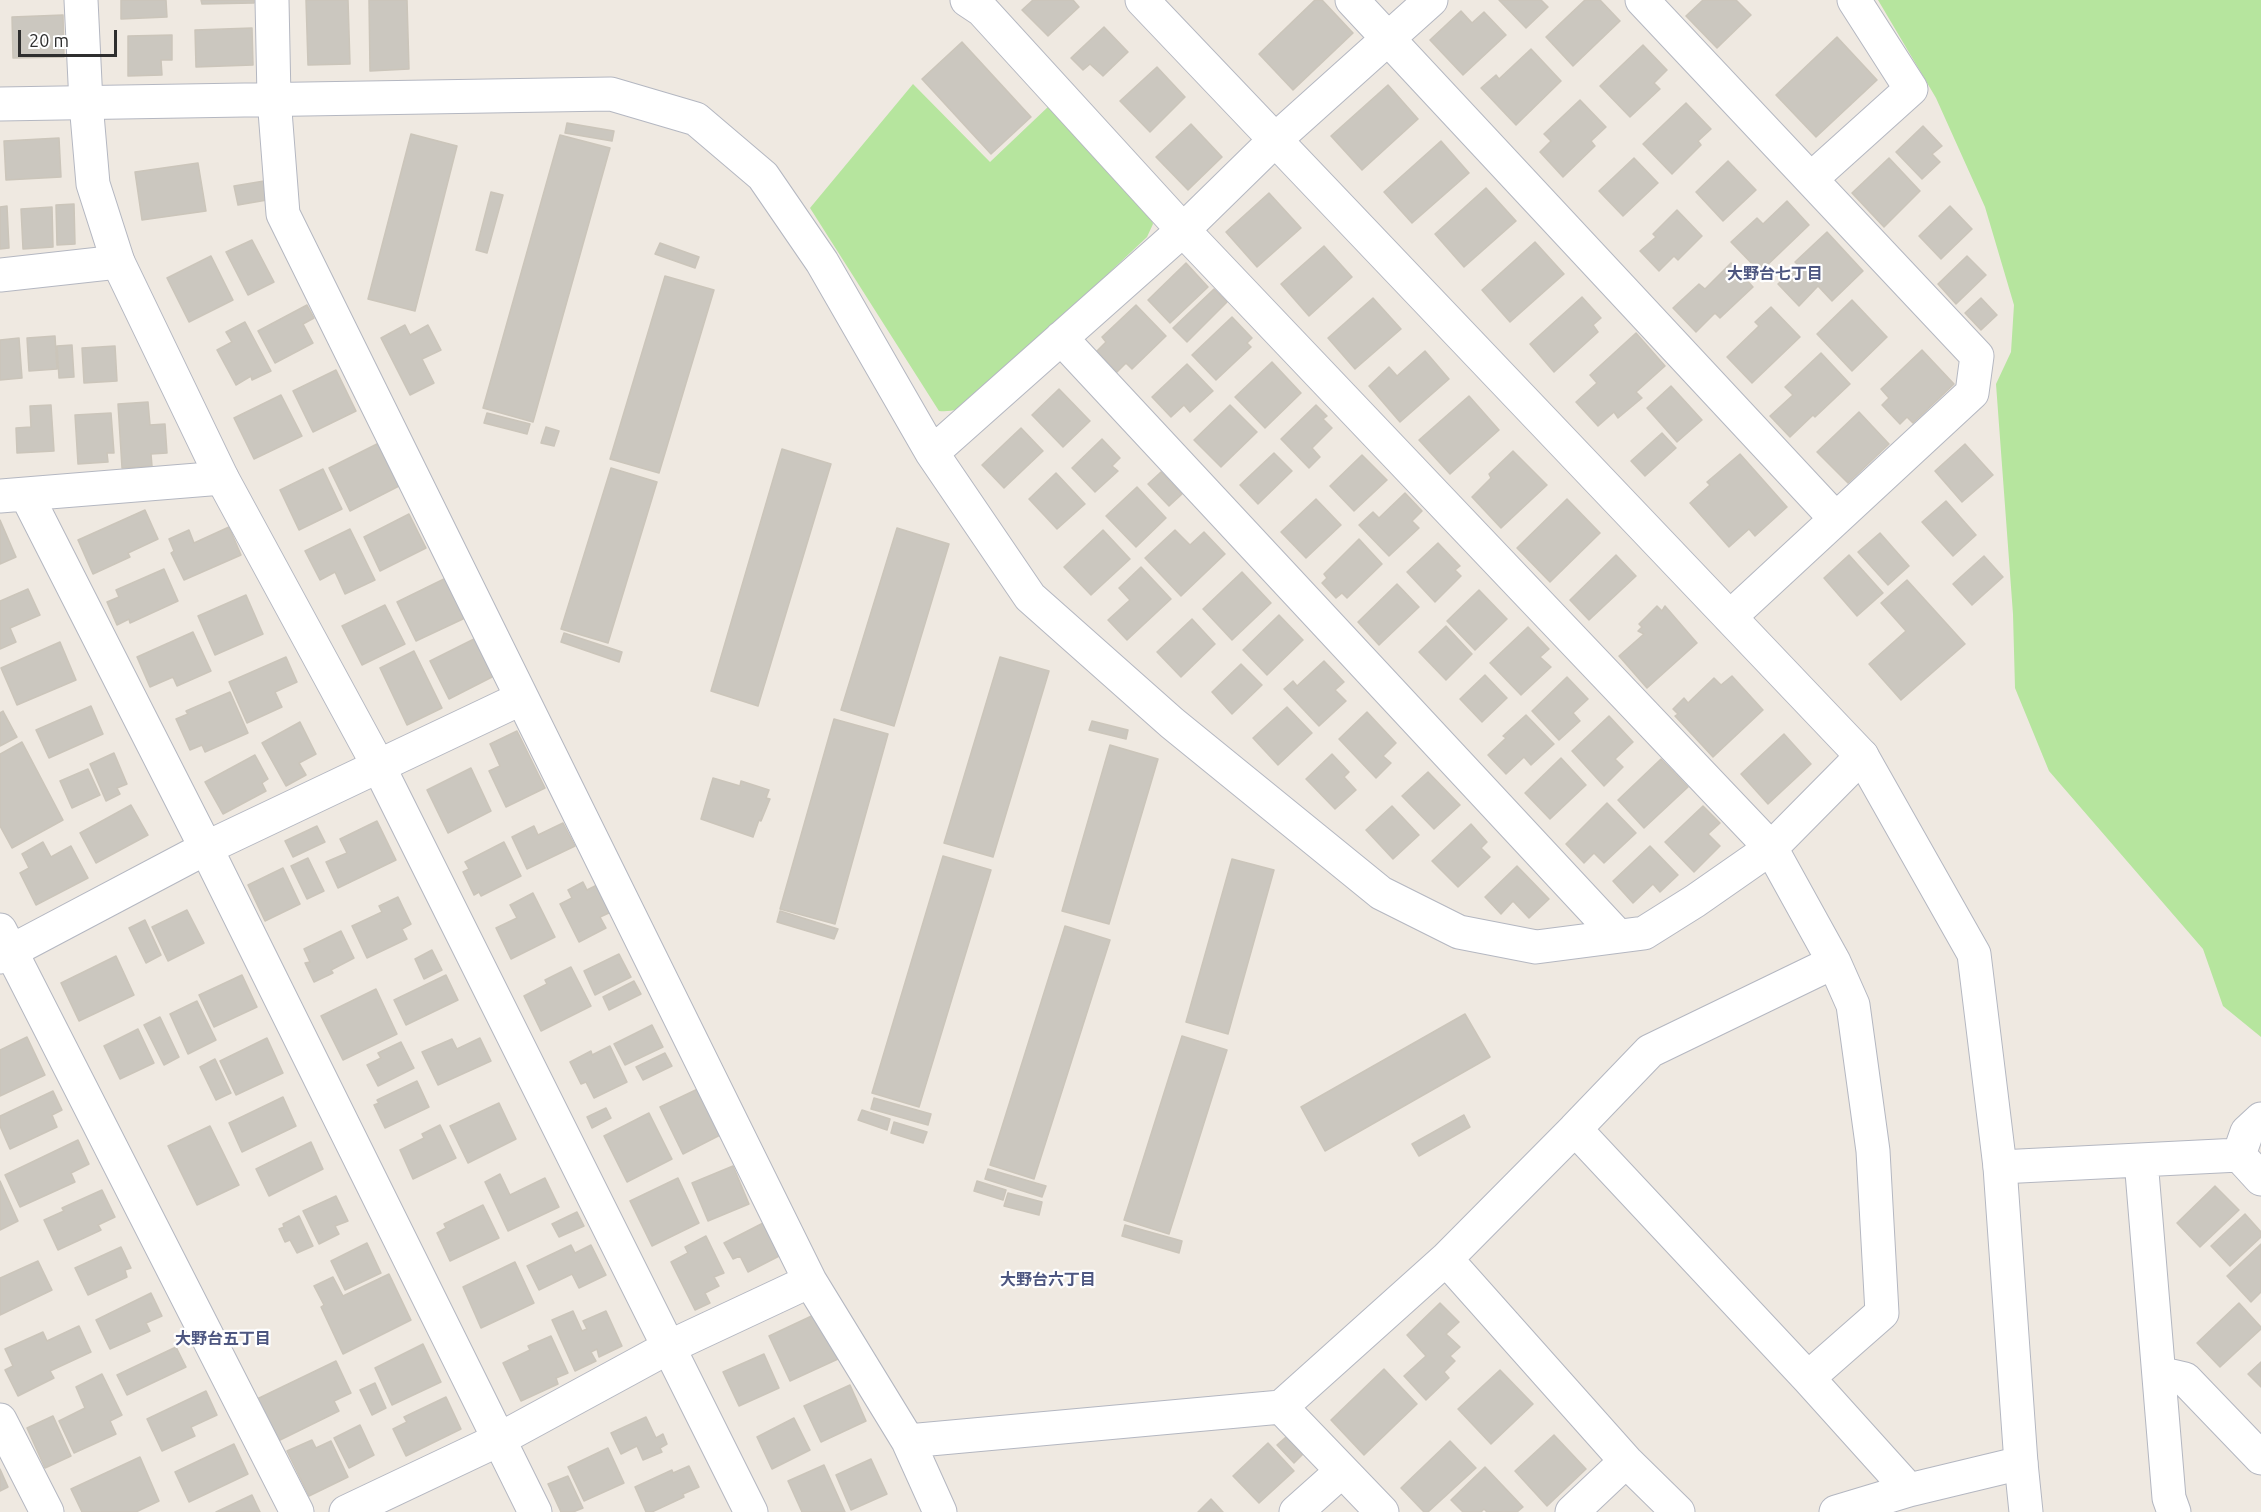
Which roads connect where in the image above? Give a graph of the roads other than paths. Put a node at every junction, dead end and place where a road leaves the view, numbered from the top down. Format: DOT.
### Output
graph roads {
  1 [pos="81,0"];
  2 [pos="272,0"];
  3 [pos="967,0"];
  4 [pos="1142,0"];
  5 [pos="1352,0"];
  6 [pos="1431,0"];
  7 [pos="1642,0"];
  8 [pos="1854,0"];
  9 [pos="1388,39"];
  10 [pos="274,98"];
  11 [pos="86,103"];
  12 [pos="0,104"];
  13 [pos="1275,140"];
  14 [pos="1811,179"];
  15 [pos="1183,230"];
  16 [pos="118,262"];
  17 [pos="0,275"];
  18 [pos="1061,339"];
  19 [pos="932,453"];
  20 [pos="222,478"];
  21 [pos="13,495"];
  22 [pos="1835,518"];
  23 [pos="1730,617"];
  24 [pos="522,698"];
  25 [pos="1862,756"];
  26 [pos="378,765"];
  27 [pos="206,848"];
  28 [pos="1771,848"];
  29 [pos="1618,936"];
  30 [pos="4,946"];
  31 [pos="1834,962"];
  32 [pos="2261,1119"];
  33 [pos="1575,1129"];
  34 [pos="2239,1155"];
  35 [pos="2141,1160"];
  36 [pos="2000,1167"];
  37 [pos="2261,1179"];
  38 [pos="1446,1259"];
  39 [pos="810,1281"];
  40 [pos="669,1347"];
  41 [pos="2159,1373"];
  42 [pos="1808,1378"];
  43 [pos="1281,1407"];
  44 [pos="0,1420"];
  45 [pos="498,1440"];
  46 [pos="908,1441"];
  47 [pos="2261,1458"];
  48 [pos="1626,1461"];
  49 [pos="2021,1463"];
  50 [pos="1342,1471"];
  51 [pos="1909,1490"];
  52 [pos="47,1512"];
  53 [pos="297,1512"];
  54 [pos="346,1512"];
  55 [pos="535,1512"];
  56 [pos="751,1512"];
  57 [pos="940,1512"];
  58 [pos="1296,1512"];
  59 [pos="1382,1512"];
  60 [pos="1572,1512"];
  61 [pos="1678,1512"];
  62 [pos="1836,1512"];
  63 [pos="2026,1512"];
  64 [pos="2174,1512"];
  1 -- 11 [label="street"];
  2 -- 10 [label="street"];
  3 -- 15 [label="street"];
  4 -- 13 [label="street"];
  5 -- 9 [label="street"];
  6 -- 9 [label="street"];
  7 -- 14 [label="street"];
  8 -- 14 [label="street"];
  9 -- 13 [label="street"];
  9 -- 22 [label="street"];
  10 -- 11 [label="street"];
  10 -- 19 [label="street"];
  10 -- 24 [label="street"];
  11 -- 12 [label="street"];
  11 -- 16 [label="street"];
  13 -- 15 [label="street"];
  13 -- 23 [label="street"];
  14 -- 22 [label="street"];
  15 -- 18 [label="street"];
  15 -- 28 [label="street"];
  16 -- 17 [label="street"];
  16 -- 20 [label="street"];
  18 -- 19 [label="street"];
  18 -- 29 [label="street"];
  19 -- 29 [label="street"];
  20 -- 21 [label="street"];
  20 -- 26 [label="street"];
  21 -- 27 [label="street"];
  22 -- 23 [label="street"];
  23 -- 25 [label="street"];
  24 -- 26 [label="street"];
  24 -- 39 [label="street"];
  25 -- 28 [label="street"];
  25 -- 36 [label="street"];
  26 -- 27 [label="street"];
  26 -- 40 [label="street"];
  27 -- 30 [label="street"];
  27 -- 45 [label="street"];
  28 -- 29 [label="street"];
  28 -- 31 [label="street"];
  30 -- 53 [label="street"];
  31 -- 33 [label="street"];
  31 -- 42 [label="street"];
  32 -- 34 [label="street"];
  33 -- 38 [label="street"];
  33 -- 42 [label="street"];
  34 -- 35 [label="street"];
  34 -- 37 [label="street"];
  35 -- 36 [label="street"];
  35 -- 41 [label="street"];
  36 -- 49 [label="street"];
  38 -- 43 [label="street"];
  38 -- 48 [label="street"];
  39 -- 40 [label="street"];
  39 -- 46 [label="street"];
  40 -- 45 [label="street"];
  40 -- 56 [label="street"];
  41 -- 47 [label="street"];
  41 -- 64 [label="street"];
  42 -- 51 [label="street"];
  43 -- 46 [label="street"];
  43 -- 50 [label="street"];
  44 -- 52 [label="street"];
  45 -- 54 [label="street"];
  45 -- 55 [label="street"];
  46 -- 57 [label="street"];
  48 -- 60 [label="street"];
  48 -- 61 [label="street"];
  49 -- 51 [label="street"];
  49 -- 63 [label="street"];
  50 -- 58 [label="street"];
  50 -- 59 [label="street"];
  51 -- 62 [label="street"];
}
